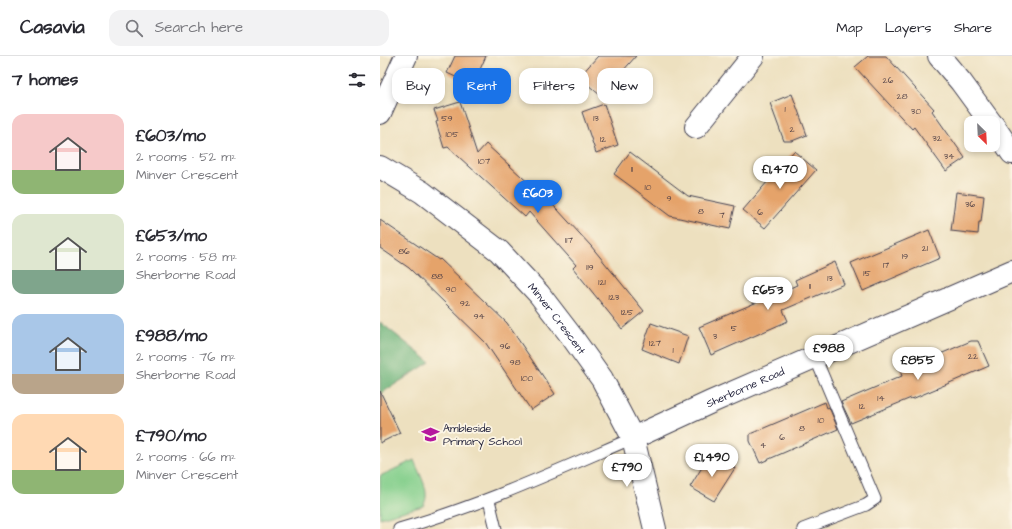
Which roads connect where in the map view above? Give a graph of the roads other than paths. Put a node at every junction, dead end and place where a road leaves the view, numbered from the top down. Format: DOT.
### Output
graph roads {
  1 [pos="406,56"];
  2 [pos="753,56"];
  3 [pos="939,56"];
  4 [pos="380,113"];
  5 [pos="986,116"];
  6 [pos="696,127"];
  7 [pos="1000,136"];
  8 [pos="1012,153"];
  9 [pos="380,167"];
  10 [pos="1012,271"];
  11 [pos="814,356"];
  12 [pos="632,438"];
  13 [pos="489,500"];
  14 [pos="399,529"];
  15 [pos="496,529"];
  16 [pos="655,529"];
  17 [pos="803,529"];
  1 -- 4 [label="street"];
  2 -- 6 [label="street"];
  3 -- 5 [label="street"];
  7 -- 8 [label="street"];
  9 -- 12 [label="street, Minver Crescent"];
  10 -- 11 [label="street, Sherborne Road"];
  11 -- 12 [label="street, Sherborne Road"];
  11 -- 17 [label="lane"];
  12 -- 13 [label="lane"];
  12 -- 16 [label="street, Minver Crescent"];
  13 -- 14 [label="lane"];
  13 -- 15 [label="lane"];
}
